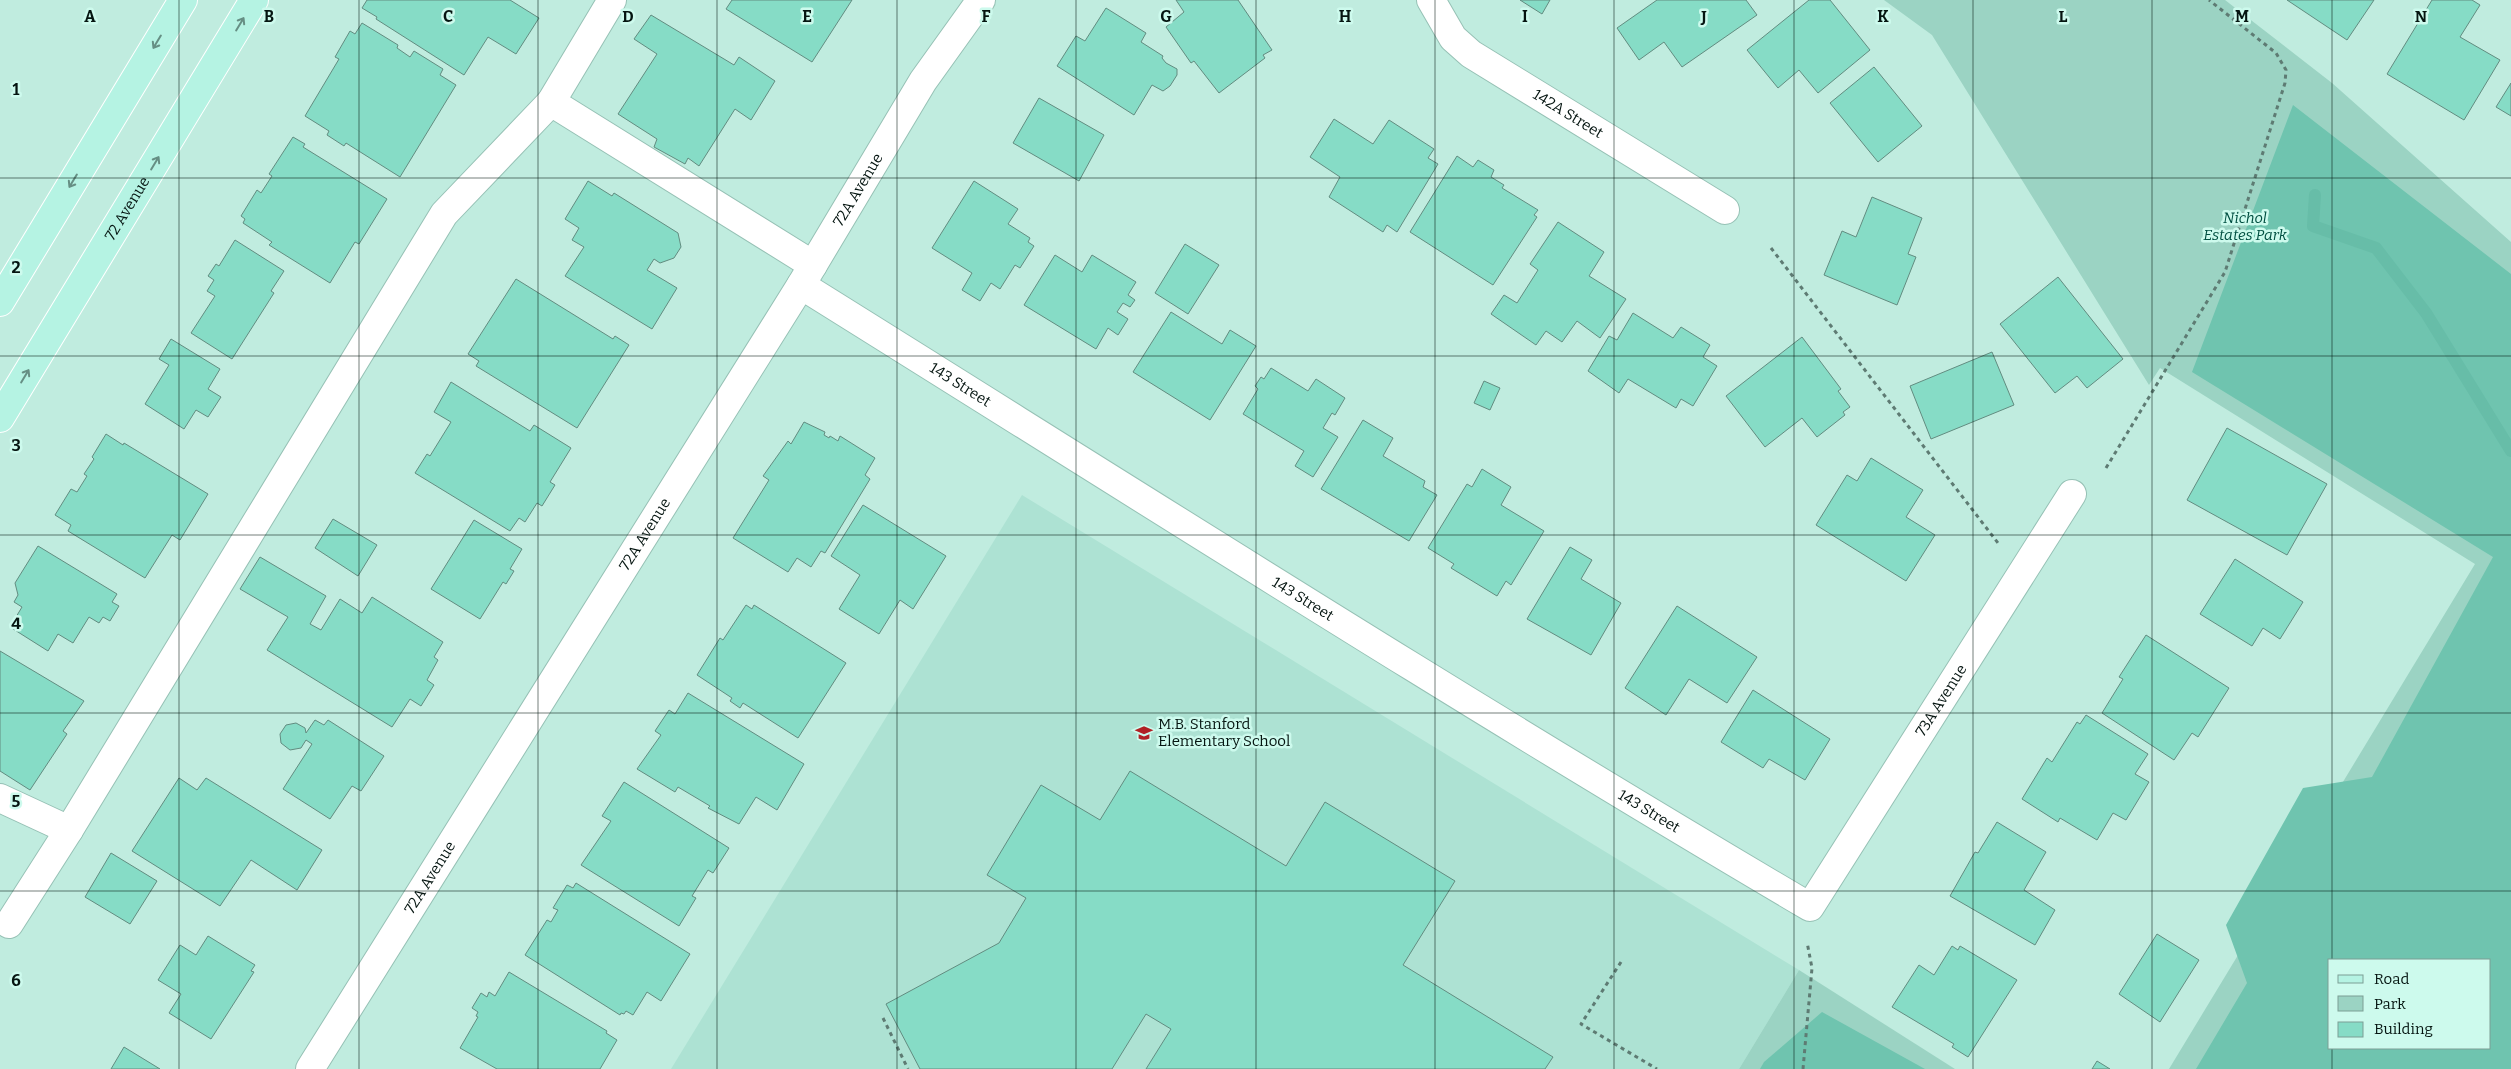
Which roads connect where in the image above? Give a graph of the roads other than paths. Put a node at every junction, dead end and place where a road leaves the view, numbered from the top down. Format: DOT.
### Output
graph roads {
  1 [pos="182,0"];
  2 [pos="254,0"];
  3 [pos="612,0"];
  4 [pos="981,0"];
  5 [pos="1431,0"];
  6 [pos="551,102"];
  7 [pos="1725,210"];
  8 [pos="807,275"];
  9 [pos="0,302"];
  10 [pos="0,418"];
  11 [pos="2072,494"];
  12 [pos="0,798"];
  13 [pos="69,830"];
  14 [pos="1810,908"];
  15 [pos="9,924"];
  16 [pos="310,1069"];
  1 -- 9 [label="main road, one-way"];
  10 -- 2 [label="main road, 72 Avenue, one-way"];
  3 -- 6 [label="street"];
  4 -- 8 [label="street, 72A Avenue"];
  5 -- 7 [label="street, 142A Street"];
  6 -- 8 [label="street, 143 Street"];
  6 -- 13 [label="street"];
  8 -- 14 [label="street, 143 Street"];
  8 -- 16 [label="street, 72A Avenue"];
  11 -- 14 [label="street, 73A Avenue"];
  12 -- 13 [label="street"];
  13 -- 15 [label="street"];
}
